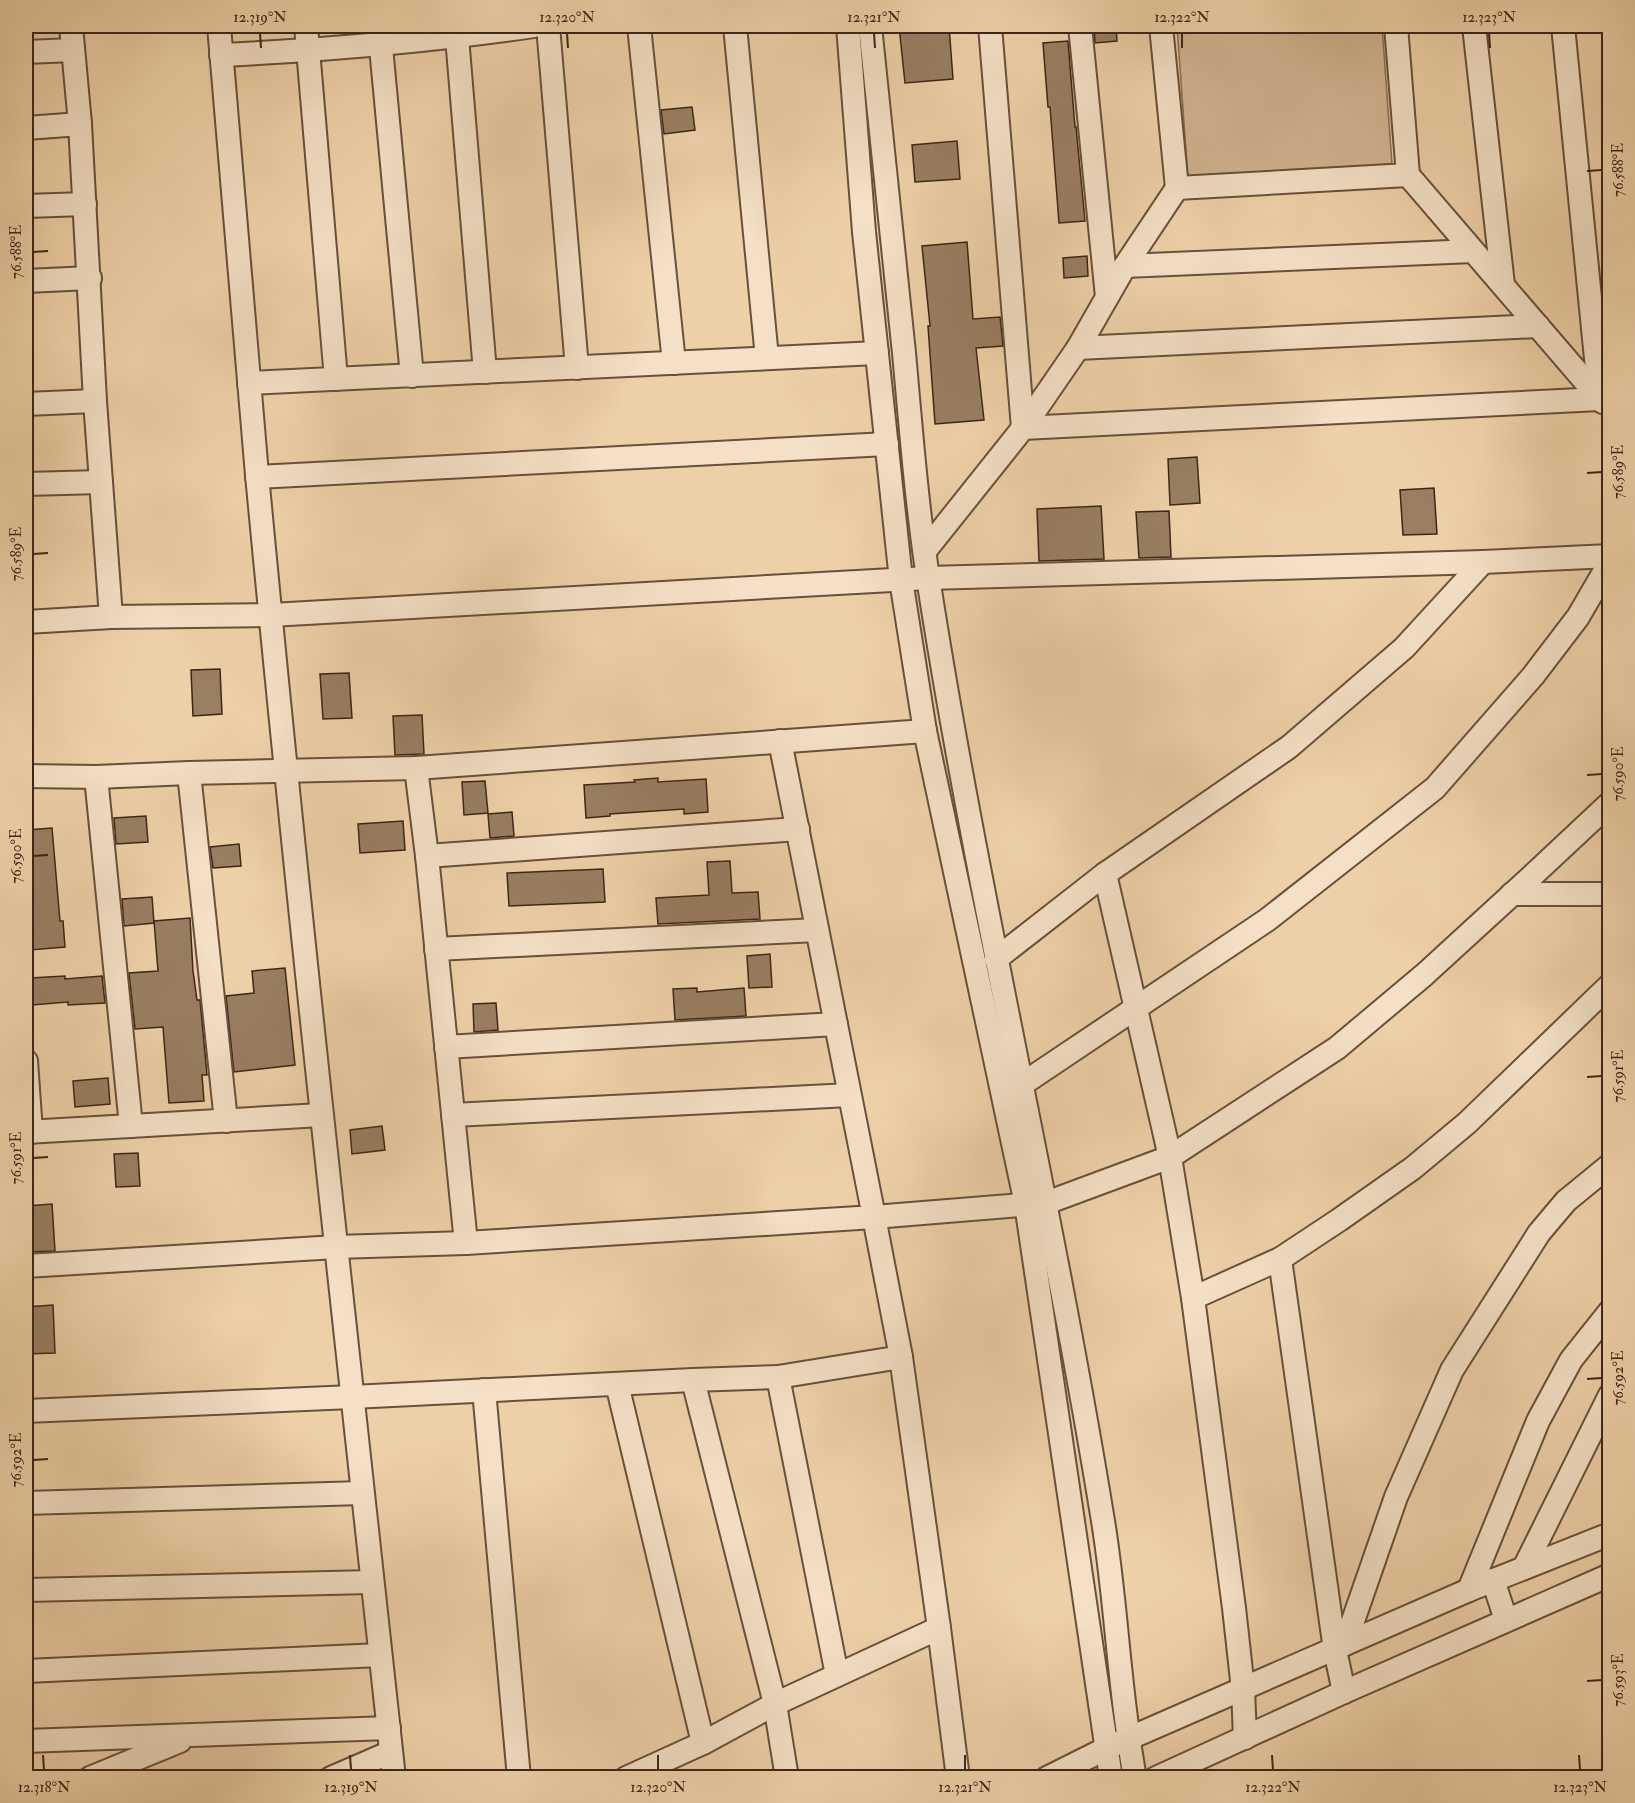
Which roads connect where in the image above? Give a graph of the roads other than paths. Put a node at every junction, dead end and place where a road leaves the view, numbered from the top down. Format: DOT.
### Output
graph roads {
  1 [pos="71,26"];
  2 [pos="219,26"];
  3 [pos="306,26"];
  4 [pos="534,26"];
  5 [pos="548,26"];
  6 [pos="639,26"];
  7 [pos="735,26"];
  8 [pos="848,26"];
  9 [pos="870,26"];
  10 [pos="990,26"];
  11 [pos="1080,26"];
  12 [pos="1161,26"];
  13 [pos="1396,26"];
  14 [pos="1474,26"];
  15 [pos="1563,26"];
  16 [pos="380,34"];
  17 [pos="457,37"];
  18 [pos="73,50"];
  19 [pos="309,51"];
  20 [pos="26,52"];
  21 [pos="221,54"];
  22 [pos="80,124"];
  23 [pos="26,128"];
  24 [pos="1408,175"];
  25 [pos="1178,188"];
  26 [pos="84,204"];
  27 [pos="26,206"];
  28 [pos="1473,251"];
  29 [pos="1125,266"];
  30 [pos="90,278"];
  31 [pos="26,281"];
  32 [pos="1503,285"];
  33 [pos="1107,297"];
  34 [pos="1538,326"];
  35 [pos="1078,348"];
  36 [pos="877,353"];
  37 [pos="767,358"];
  38 [pos="674,363"];
  39 [pos="577,368"];
  40 [pos="485,372"];
  41 [pos="412,375"];
  42 [pos="336,379"];
  43 [pos="249,383"];
  44 [pos="95,402"];
  45 [pos="26,404"];
  46 [pos="1605,404"];
  47 [pos="1023,428"];
  48 [pos="887,444"];
  49 [pos="257,477"];
  50 [pos="101,482"];
  51 [pos="26,484"];
  52 [pos="925,551"];
  53 [pos="1610,556"];
  54 [pos="1483,562"];
  55 [pos="1610,562"];
  56 [pos="928,578"];
  57 [pos="901,580"];
  58 [pos="271,615"];
  59 [pos="111,617"];
  60 [pos="26,622"];
  61 [pos="926,731"];
  62 [pos="780,741"];
  63 [pos="416,768"];
  64 [pos="286,771"];
  65 [pos="189,773"];
  66 [pos="26,776"];
  67 [pos="96,777"];
  68 [pos="1607,807"];
  69 [pos="798,830"];
  70 [pos="427,856"];
  71 [pos="1105,874"];
  72 [pos="1512,894"];
  73 [pos="1610,894"];
  74 [pos="817,930"];
  75 [pos="436,949"];
  76 [pos="996,959"];
  77 [pos="1610,985"];
  78 [pos="1136,1008"];
  79 [pos="836,1024"];
  80 [pos="446,1047"];
  81 [pos="26,1061"];
  82 [pos="1022,1085"];
  83 [pos="849,1095"];
  84 [pos="321,1115"];
  85 [pos="453,1115"];
  86 [pos="226,1121"];
  87 [pos="131,1126"];
  88 [pos="28,1132"];
  89 [pos="1170,1157"];
  90 [pos="1610,1165"];
  91 [pos="1036,1203"];
  92 [pos="874,1217"];
  93 [pos="466,1243"];
  94 [pos="336,1247"];
  95 [pos="1280,1259"];
  96 [pos="26,1266"];
  97 [pos="1193,1298"];
  98 [pos="1610,1311"];
  99 [pos="901,1357"];
  100 [pos="778,1377"];
  101 [pos="693,1380"];
  102 [pos="617,1384"];
  103 [pos="484,1390"];
  104 [pos="1610,1395"];
  105 [pos="352,1397"];
  106 [pos="26,1411"];
  107 [pos="362,1493"];
  108 [pos="26,1503"];
  109 [pos="1610,1534"];
  110 [pos="1524,1568"];
  111 [pos="1610,1575"];
  112 [pos="1493,1580"];
  113 [pos="372,1582"];
  114 [pos="26,1590"];
  115 [pos="1469,1590"];
  116 [pos="1506,1620"];
  117 [pos="939,1628"];
  118 [pos="1340,1647"];
  119 [pos="380,1655"];
  120 [pos="26,1671"];
  121 [pos="837,1676"];
  122 [pos="1243,1689"];
  123 [pos="1344,1692"];
  124 [pos="775,1704"];
  125 [pos="388,1728"];
  126 [pos="194,1735"];
  127 [pos="1245,1738"];
  128 [pos="1128,1739"];
  129 [pos="26,1741"];
  130 [pos="703,1743"];
  131 [pos="1107,1748"];
  132 [pos="391,1752"];
  133 [pos="90,1778"];
  134 [pos="331,1778"];
  135 [pos="394,1778"];
  136 [pos="519,1778"];
  137 [pos="626,1778"];
  138 [pos="787,1778"];
  139 [pos="958,1778"];
  140 [pos="1047,1778"];
  141 [pos="1111,1778"];
  142 [pos="1135,1778"];
  143 [pos="1156,1778"];
  1 -- 18 [label="street"];
  2 -- 21 [label="street"];
  3 -- 19 [label="street"];
  4 -- 17 [label="street"];
  5 -- 39 [label="street"];
  6 -- 38 [label="street"];
  7 -- 37 [label="street"];
  8 -- 36 [label="street"];
  9 -- 52 [label="street"];
  10 -- 47 [label="street"];
  11 -- 33 [label="street"];
  12 -- 25 [label="street"];
  13 -- 24 [label="street"];
  14 -- 32 [label="street"];
  15 -- 46 [label="street"];
  16 -- 17 [label="street"];
  16 -- 19 [label="street"];
  16 -- 41 [label="street"];
  17 -- 40 [label="street"];
  18 -- 20 [label="street"];
  18 -- 22 [label="street"];
  19 -- 21 [label="street"];
  19 -- 42 [label="street"];
  21 -- 43 [label="street"];
  22 -- 23 [label="street"];
  22 -- 26 [label="street"];
  24 -- 25 [label="street"];
  24 -- 28 [label="street"];
  25 -- 29 [label="street"];
  26 -- 27 [label="street"];
  26 -- 30 [label="street"];
  28 -- 29 [label="street"];
  28 -- 32 [label="street"];
  29 -- 33 [label="street"];
  30 -- 31 [label="street"];
  30 -- 44 [label="street"];
  32 -- 34 [label="street"];
  33 -- 35 [label="street"];
  34 -- 35 [label="street"];
  34 -- 46 [label="street"];
  35 -- 47 [label="street"];
  36 -- 37 [label="street"];
  36 -- 48 [label="street"];
  37 -- 38 [label="street"];
  38 -- 39 [label="street"];
  39 -- 40 [label="street"];
  40 -- 41 [label="street"];
  41 -- 42 [label="street"];
  42 -- 43 [label="street"];
  43 -- 49 [label="street"];
  44 -- 45 [label="street"];
  44 -- 50 [label="street"];
  46 -- 47 [label="street"];
  47 -- 52 [label="street"];
  48 -- 49 [label="street"];
  48 -- 57 [label="street"];
  49 -- 58 [label="street"];
  50 -- 51 [label="street"];
  50 -- 59 [label="street"];
  52 -- 56 [label="street"];
  53 -- 54 [label="street"];
  54 -- 56 [label="street"];
  54 -- 71 [label="street"];
  55 -- 78 [label="street"];
  56 -- 57 [label="street"];
  56 -- 76 [label="street"];
  57 -- 58 [label="street"];
  57 -- 61 [label="street"];
  58 -- 59 [label="street"];
  58 -- 64 [label="street"];
  59 -- 60 [label="street"];
  61 -- 62 [label="street"];
  61 -- 91 [label="street"];
  62 -- 63 [label="street"];
  62 -- 69 [label="street"];
  63 -- 64 [label="street"];
  63 -- 70 [label="street"];
  64 -- 65 [label="street"];
  64 -- 84 [label="street"];
  65 -- 67 [label="street"];
  65 -- 86 [label="street"];
  66 -- 67 [label="street"];
  67 -- 87 [label="street"];
  68 -- 72 [label="street"];
  69 -- 70 [label="street"];
  69 -- 74 [label="street"];
  70 -- 75 [label="street"];
  71 -- 76 [label="street"];
  71 -- 78 [label="street"];
  72 -- 73 [label="street"];
  72 -- 89 [label="street"];
  74 -- 75 [label="street"];
  74 -- 79 [label="street"];
  75 -- 80 [label="street"];
  76 -- 82 [label="street"];
  77 -- 95 [label="street"];
  78 -- 82 [label="street"];
  78 -- 89 [label="street"];
  79 -- 80 [label="street"];
  79 -- 83 [label="street"];
  80 -- 85 [label="street"];
  81 -- 88 [label="street"];
  82 -- 91 [label="street"];
  83 -- 85 [label="street"];
  83 -- 92 [label="street"];
  84 -- 86 [label="street"];
  84 -- 94 [label="street"];
  85 -- 93 [label="street"];
  86 -- 87 [label="street"];
  87 -- 88 [label="street"];
  89 -- 91 [label="street"];
  89 -- 97 [label="street"];
  90 -- 118 [label="street"];
  91 -- 92 [label="street"];
  91 -- 128 [label="street"];
  91 -- 131 [label="street"];
  92 -- 93 [label="street"];
  92 -- 99 [label="street"];
  93 -- 94 [label="street"];
  94 -- 96 [label="street"];
  94 -- 105 [label="street"];
  95 -- 97 [label="street"];
  95 -- 118 [label="street"];
  97 -- 122 [label="street"];
  98 -- 115 [label="street"];
  99 -- 100 [label="street"];
  99 -- 117 [label="street"];
  100 -- 101 [label="street"];
  100 -- 121 [label="street"];
  101 -- 102 [label="street"];
  101 -- 124 [label="street"];
  102 -- 103 [label="street"];
  102 -- 130 [label="street"];
  103 -- 105 [label="street"];
  103 -- 136 [label="street"];
  104 -- 110 [label="street"];
  105 -- 106 [label="street"];
  105 -- 107 [label="street"];
  107 -- 108 [label="street"];
  107 -- 113 [label="street"];
  109 -- 110 [label="street"];
  110 -- 112 [label="street"];
  111 -- 116 [label="street"];
  112 -- 115 [label="street"];
  112 -- 116 [label="street"];
  113 -- 114 [label="street"];
  113 -- 119 [label="street"];
  115 -- 118 [label="street"];
  116 -- 123 [label="street"];
  117 -- 121 [label="street"];
  117 -- 139 [label="street"];
  118 -- 122 [label="street"];
  118 -- 123 [label="street"];
  119 -- 120 [label="street"];
  119 -- 125 [label="street"];
  121 -- 124 [label="street"];
  122 -- 127 [label="street"];
  122 -- 128 [label="street"];
  123 -- 127 [label="street"];
  124 -- 130 [label="street"];
  124 -- 138 [label="street"];
  125 -- 126 [label="street"];
  125 -- 132 [label="street"];
  126 -- 129 [label="street"];
  126 -- 133 [label="street"];
  127 -- 143 [label="street"];
  128 -- 131 [label="street"];
  128 -- 142 [label="street"];
  130 -- 137 [label="street"];
  131 -- 140 [label="street"];
  131 -- 141 [label="street"];
  132 -- 134 [label="street"];
  132 -- 135 [label="street"];
}
